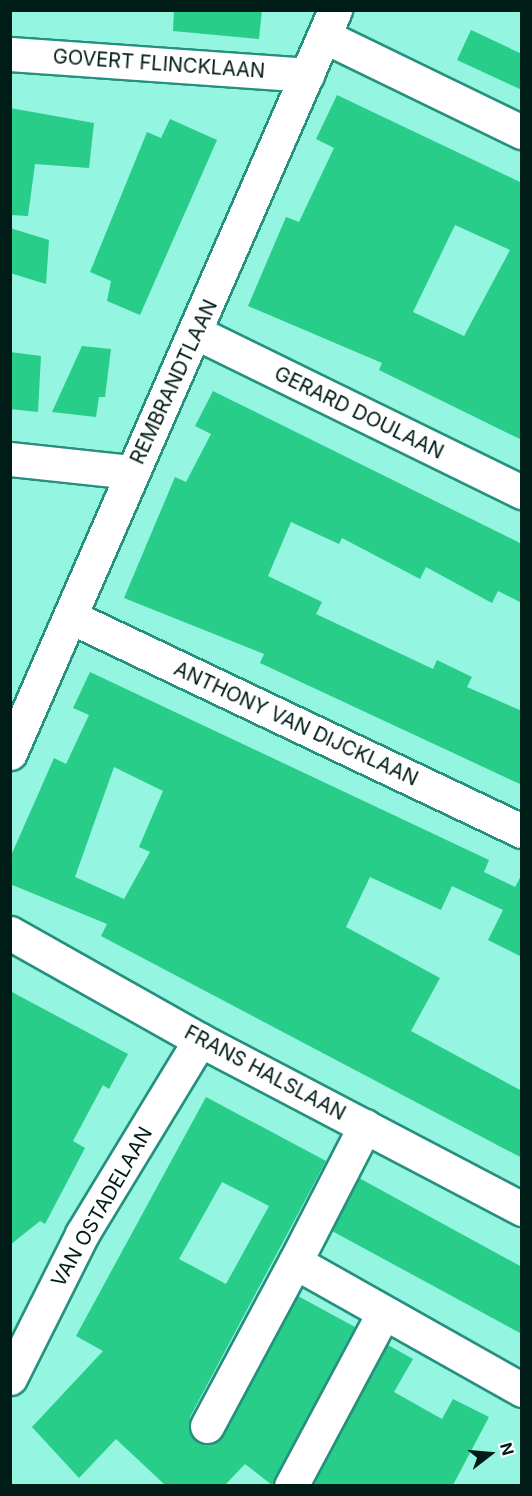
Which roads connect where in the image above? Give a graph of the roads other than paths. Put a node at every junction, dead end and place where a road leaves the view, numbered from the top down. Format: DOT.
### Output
graph roads {
  1 [pos="329,23"];
  2 [pos="10,54"];
  3 [pos="307,75"];
  4 [pos="522,132"];
  5 [pos="197,333"];
  6 [pos="10,459"];
  7 [pos="132,472"];
  8 [pos="522,492"];
  9 [pos="71,617"];
  10 [pos="10,753"];
  11 [pos="522,831"];
  12 [pos="10,933"];
  13 [pos="200,1040"];
  14 [pos="366,1126"];
  15 [pos="522,1209"];
  16 [pos="294,1262"];
  17 [pos="383,1314"];
  18 [pos="10,1378"];
  19 [pos="522,1390"];
  20 [pos="207,1426"];
  21 [pos="291,1485"];
  1 -- 3 [label="street, REMBRANDTLAAN"];
  1 -- 4 [label="street"];
  2 -- 3 [label="street, GOVERT FLINCKLAAN"];
  3 -- 5 [label="street, REMBRANDTLAAN"];
  5 -- 7 [label="street, REMBRANDTLAAN"];
  5 -- 8 [label="street, GERARD DOULAAN"];
  6 -- 7 [label="street"];
  7 -- 9 [label="street, REMBRANDTLAAN"];
  9 -- 10 [label="street, REMBRANDTLAAN"];
  9 -- 11 [label="street, ANTHONY VAN DIJCKLAAN"];
  12 -- 13 [label="street, FRANS HALSLAAN"];
  13 -- 14 [label="street, FRANS HALSLAAN"];
  13 -- 18 [label="street, VAN OSTADELAAN"];
  14 -- 15 [label="street, FRANS HALSLAAN"];
  14 -- 16 [label="street"];
  16 -- 17 [label="street"];
  16 -- 20 [label="street"];
  17 -- 19 [label="street"];
  17 -- 21 [label="street"];
}
